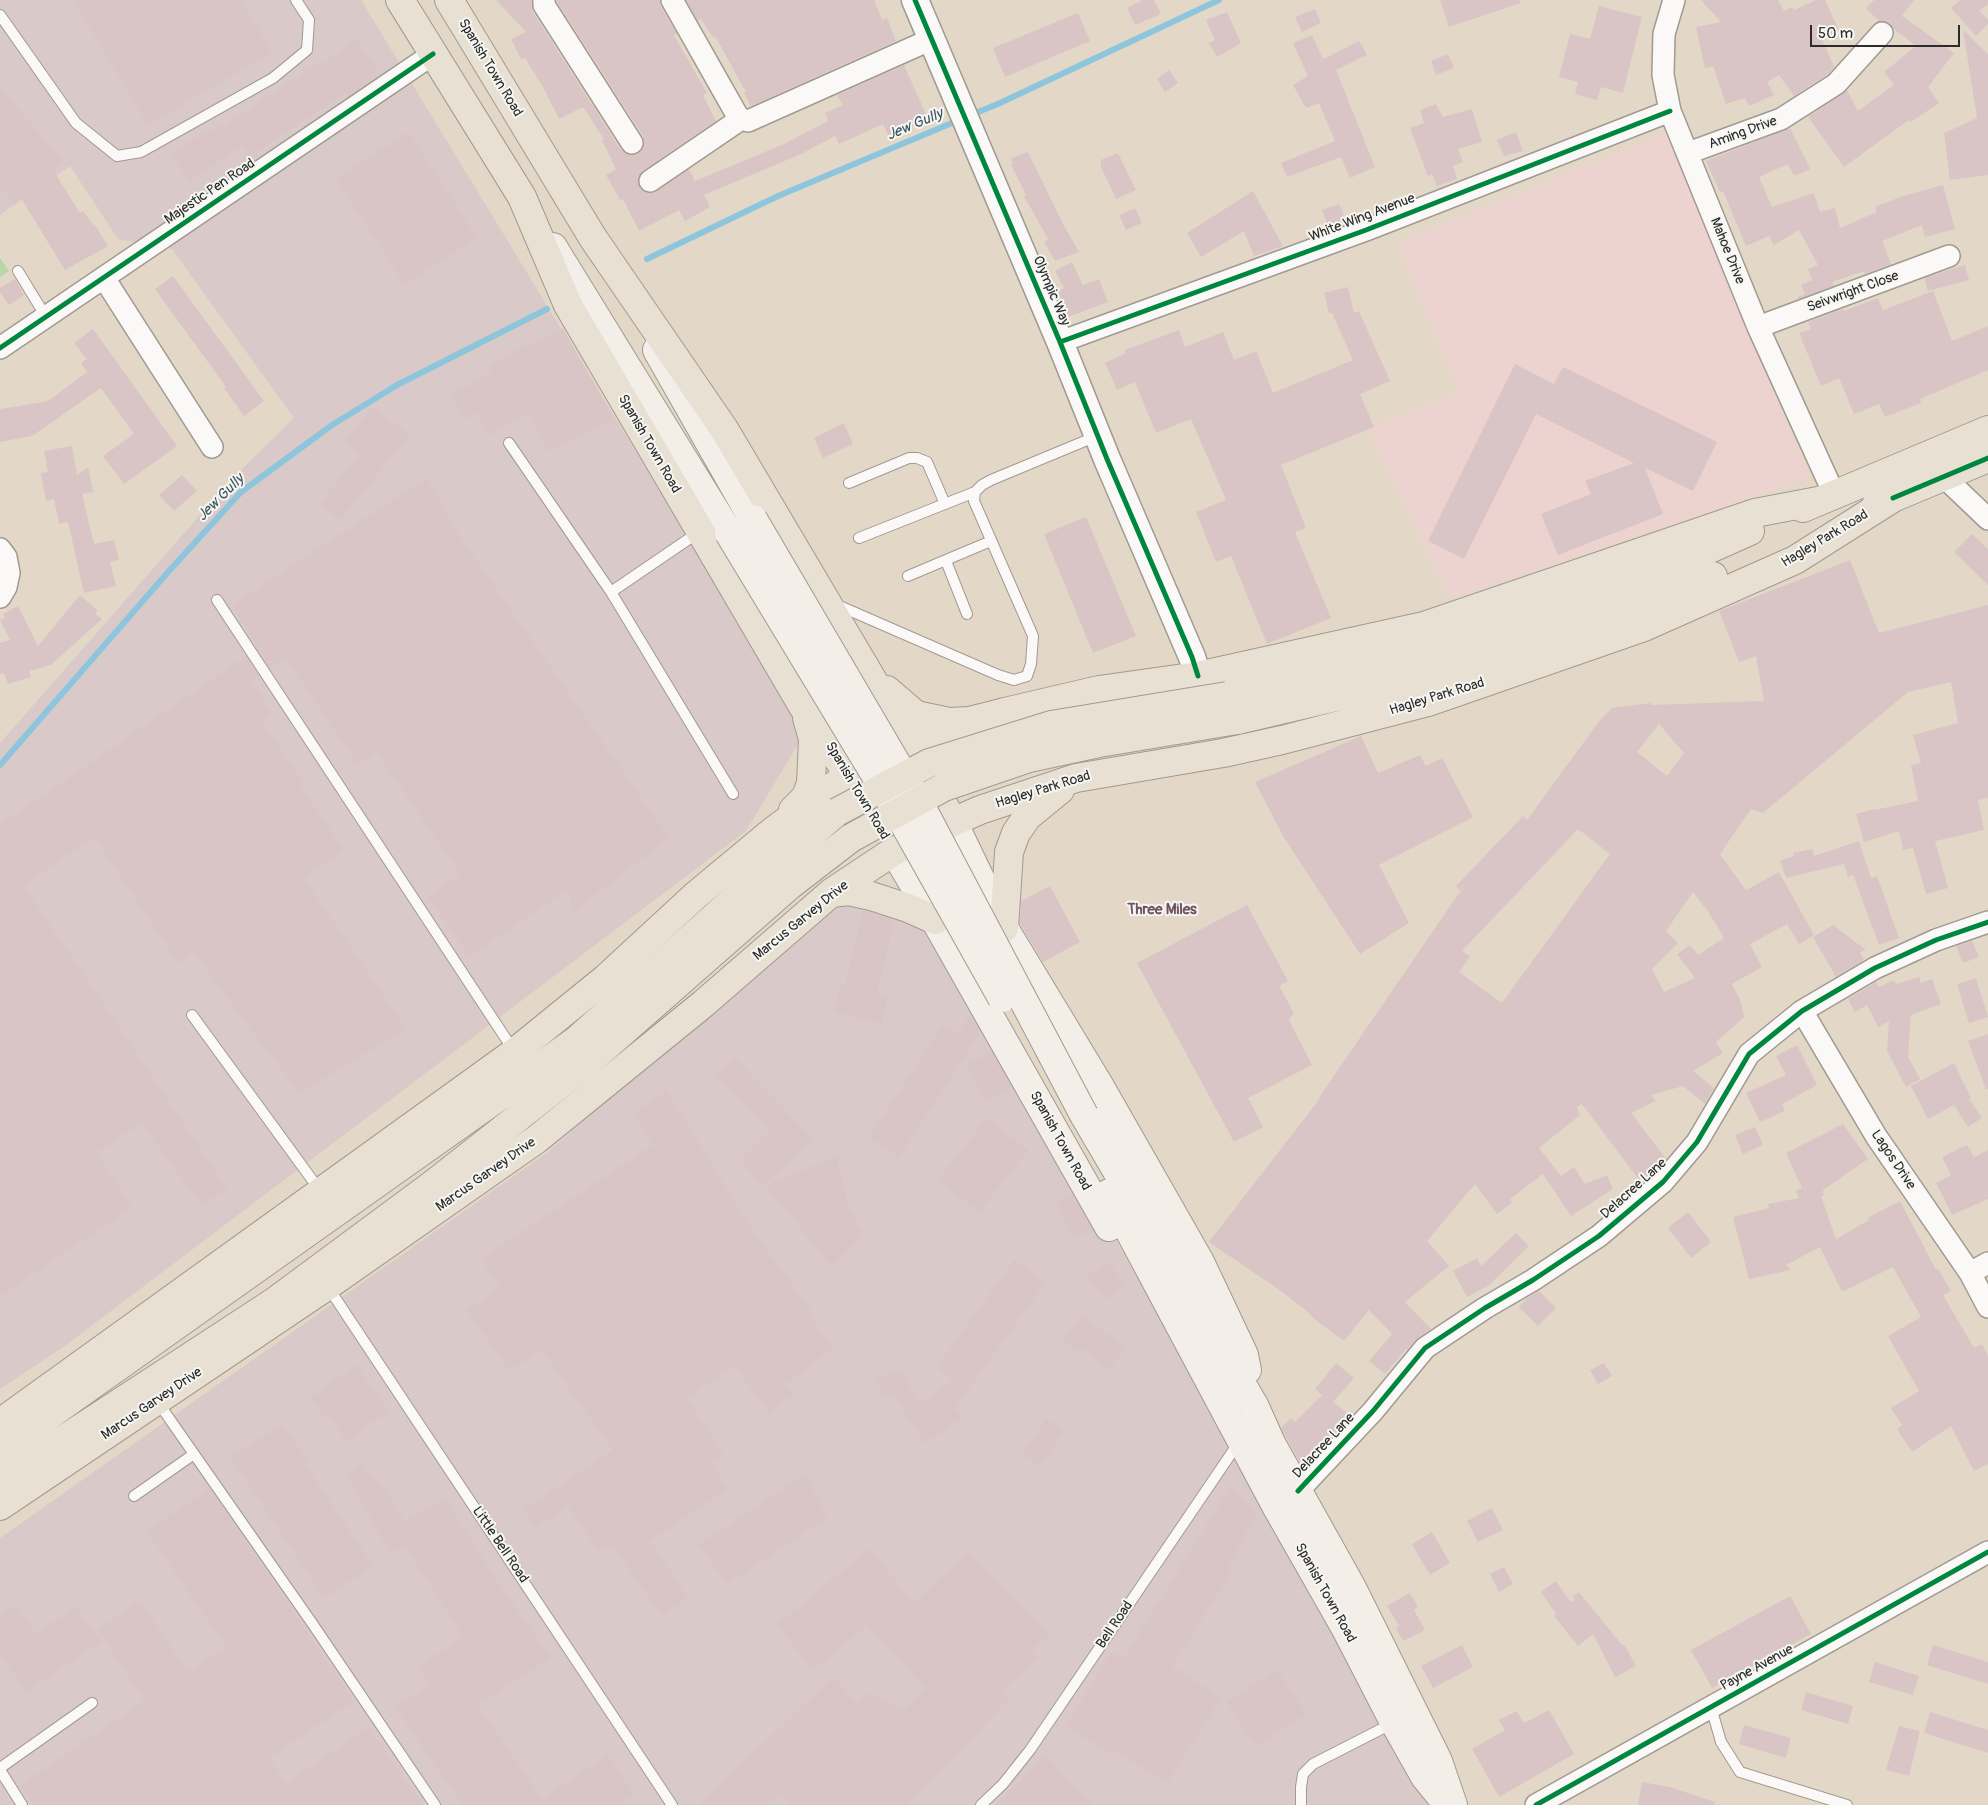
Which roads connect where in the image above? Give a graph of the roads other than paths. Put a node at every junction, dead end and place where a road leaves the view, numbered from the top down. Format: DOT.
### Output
graph roads {
  1 [pos="296,0"];
  2 [pos="400,0"];
  3 [pos="449,0"];
  4 [pos="544,0"];
  5 [pos="672,0"];
  6 [pos="915,0"];
  7 [pos="1674,0"];
  8 [pos="0,14"];
  9 [pos="1882,33"];
  10 [pos="932,39"];
  11 [pos="433,54"];
  12 [pos="1670,111"];
  13 [pos="741,119"];
  14 [pos="632,143"];
  15 [pos="1688,153"];
  16 [pos="650,182"];
  17 [pos="522,197"];
  18 [pos="593,238"];
  19 [pos="1949,256"];
  20 [pos="18,271"];
  21 [pos="104,278"];
  22 [pos="46,317"];
  23 [pos="1758,327"];
  24 [pos="1060,342"];
  25 [pos="0,348"];
  26 [pos="1988,430"];
  27 [pos="1098,436"];
  28 [pos="509,443"];
  29 [pos="212,447"];
  30 [pos="1988,458"];
  31 [pos="1943,476"];
  32 [pos="849,483"];
  33 [pos="975,492"];
  34 [pos="1826,497"];
  35 [pos="1893,498"];
  36 [pos="945,504"];
  37 [pos="1988,520"];
  38 [pos="700,532"];
  39 [pos="859,538"];
  40 [pos="991,541"];
  41 [pos="0,549"];
  42 [pos="946,561"];
  43 [pos="908,576"];
  44 [pos="610,592"];
  45 [pos="0,597"];
  46 [pos="824,599"];
  47 [pos="218,600"];
  48 [pos="967,614"];
  49 [pos="851,643"];
  50 [pos="1198,676"];
  51 [pos="802,705"];
  52 [pos="1232,708"];
  53 [pos="1005,712"];
  54 [pos="920,754"];
  55 [pos="850,774"];
  56 [pos="1076,778"];
  57 [pos="944,787"];
  58 [pos="733,794"];
  59 [pos="953,822"];
  60 [pos="773,832"];
  61 [pos="894,851"];
  62 [pos="831,893"];
  63 [pos="935,920"];
  64 [pos="1988,924"];
  65 [pos="1004,928"];
  66 [pos="1802,1011"];
  67 [pos="192,1015"];
  68 [pos="515,1052"];
  69 [pos="582,1052"];
  70 [pos="1078,1118"];
  71 [pos="322,1192"];
  72 [pos="1979,1268"];
  73 [pos="327,1286"];
  74 [pos="1988,1307"];
  75 [pos="1207,1377"];
  76 [pos="156,1401"];
  77 [pos="1254,1406"];
  78 [pos="0,1422"];
  79 [pos="1241,1440"];
  80 [pos="0,1450"];
  81 [pos="194,1454"];
  82 [pos="0,1481"];
  83 [pos="1298,1491"];
  84 [pos="134,1496"];
  85 [pos="0,1506"];
  86 [pos="1988,1552"];
  87 [pos="92,1703"];
  88 [pos="1712,1707"];
  89 [pos="1394,1722"];
  90 [pos="0,1769"];
  91 [pos="22,1805"];
  92 [pos="434,1805"];
  93 [pos="672,1805"];
  94 [pos="981,1805"];
  95 [pos="1301,1805"];
  96 [pos="1449,1805"];
  97 [pos="1454,1805"];
  98 [pos="1536,1805"];
  99 [pos="1847,1805"];
  1 -- 8 [label="lane"];
  2 -- 11 [label="main road, Spanish Town Road"];
  3 -- 18 [label="main road, Spanish Town Road"];
  4 -- 14 [label="street"];
  5 -- 13 [label="street"];
  6 -- 10 [label="street, Olympic Way"];
  7 -- 12 [label="street, Mahoe Drive"];
  9 -- 15 [label="street, Aming Drive"];
  10 -- 13 [label="street"];
  10 -- 24 [label="street, Olympic Way"];
  11 -- 17 [label="main road, Spanish Town Road"];
  11 -- 21 [label="street, Majestic Pen Road"];
  12 -- 15 [label="street, Mahoe Drive"];
  12 -- 24 [label="street, White Wing Avenue"];
  13 -- 16 [label="street"];
  15 -- 23 [label="street, Mahoe Drive"];
  17 -- 38 [label="main road, Spanish Town Road"];
  17 -- 70 [label="main road, Spanish Town Road, bridge"];
  18 -- 46 [label="main road, Spanish Town Road"];
  18 -- 70 [label="main road, Spanish Town Road, bridge"];
  19 -- 23 [label="street, Seivwright Close"];
  20 -- 22 [label="lane"];
  21 -- 22 [label="street, Majestic Pen Road"];
  21 -- 29 [label="street"];
  22 -- 25 [label="street, Majestic Pen Road"];
  23 -- 34 [label="street, Mahoe Drive"];
  24 -- 27 [label="street, Olympic Way"];
  26 -- 34 [label="main road, Hagley Park Road"];
  27 -- 33 [label="lane"];
  27 -- 50 [label="street, Olympic Way"];
  28 -- 44 [label="lane"];
  30 -- 31 [label="main road, Hagley Park Road"];
  31 -- 35 [label="main road, Hagley Park Road"];
  31 -- 37 [label="street"];
  32 -- 36 [label="lane"];
  33 -- 36 [label="lane"];
  33 -- 40 [label="lane"];
  34 -- 50 [label="main road, Hagley Park Road"];
  34 -- 52 [label="main road, Hagley Park Road"];
  35 -- 52 [label="main road, Hagley Park Road"];
  35 -- 56 [label="main road, Hagley Park Road"];
  36 -- 39 [label="lane"];
  38 -- 44 [label="lane"];
  38 -- 51 [label="main road, Spanish Town Road"];
  40 -- 42 [label="lane"];
  40 -- 46 [label="lane"];
  41 -- 45 [label="street"];
  42 -- 43 [label="lane"];
  42 -- 48 [label="lane"];
  44 -- 58 [label="lane"];
  46 -- 49 [label="main road, Spanish Town Road"];
  47 -- 68 [label="lane"];
  49 -- 53 [label="main road"];
  49 -- 54 [label="main road, Spanish Town Road"];
  50 -- 53 [label="main road, Hagley Park Road"];
  50 -- 56 [label="main road"];
  51 -- 55 [label="main road, Spanish Town Road"];
  51 -- 60 [label="main road"];
  52 -- 54 [label="main road, Hagley Park Road, bridge"];
  52 -- 57 [label="main road, Hagley Park Road, bridge"];
  53 -- 54 [label="main road, Hagley Park Road"];
  54 -- 55 [label="main road"];
  54 -- 59 [label="main road, Spanish Town Road"];
  54 -- 69 [label="main road, Marcus Garvey Drive, bridge"];
  55 -- 60 [label="main road"];
  55 -- 61 [label="main road, Spanish Town Road"];
  56 -- 59 [label="main road, Hagley Park Road"];
  56 -- 65 [label="main road"];
  57 -- 69 [label="main road, Marcus Garvey Drive, bridge"];
  59 -- 61 [label="main road, Marcus Garvey Drive"];
  59 -- 65 [label="main road, Spanish Town Road"];
  60 -- 68 [label="main road"];
  61 -- 62 [label="main road, Marcus Garvey Drive"];
  61 -- 63 [label="main road, Spanish Town Road"];
  62 -- 63 [label="main road"];
  62 -- 73 [label="main road, Marcus Garvey Drive"];
  63 -- 75 [label="main road, Spanish Town Road"];
  64 -- 66 [label="street, Delacree Lane"];
  65 -- 77 [label="main road, Spanish Town Road"];
  66 -- 72 [label="street, Lagos Drive"];
  66 -- 83 [label="street, Delacree Lane"];
  67 -- 71 [label="lane"];
  68 -- 71 [label="main road"];
  69 -- 80 [label="main road, Marcus Garvey Drive"];
  69 -- 82 [label="main road, Marcus Garvey Drive"];
  70 -- 75 [label="main road, Spanish Town Road"];
  70 -- 77 [label="main road, Spanish Town Road"];
  71 -- 78 [label="main road"];
  72 -- 74 [label="street, Lagos Drive"];
  73 -- 76 [label="main road, Marcus Garvey Drive"];
  73 -- 93 [label="lane, Little Bell Road"];
  75 -- 79 [label="main road, Spanish Town Road"];
  76 -- 81 [label="lane"];
  76 -- 85 [label="main road, Marcus Garvey Drive"];
  77 -- 83 [label="main road, Spanish Town Road"];
  79 -- 89 [label="main road, Spanish Town Road"];
  79 -- 94 [label="lane, Bell Road"];
  81 -- 84 [label="lane"];
  81 -- 92 [label="lane"];
  83 -- 97 [label="main road, Spanish Town Road"];
  86 -- 88 [label="street, Payne Avenue"];
  87 -- 90 [label="lane"];
  88 -- 98 [label="street, Payne Avenue"];
  88 -- 99 [label="lane"];
  89 -- 95 [label="lane"];
  89 -- 96 [label="main road, Spanish Town Road"];
  90 -- 91 [label="lane"];
}
